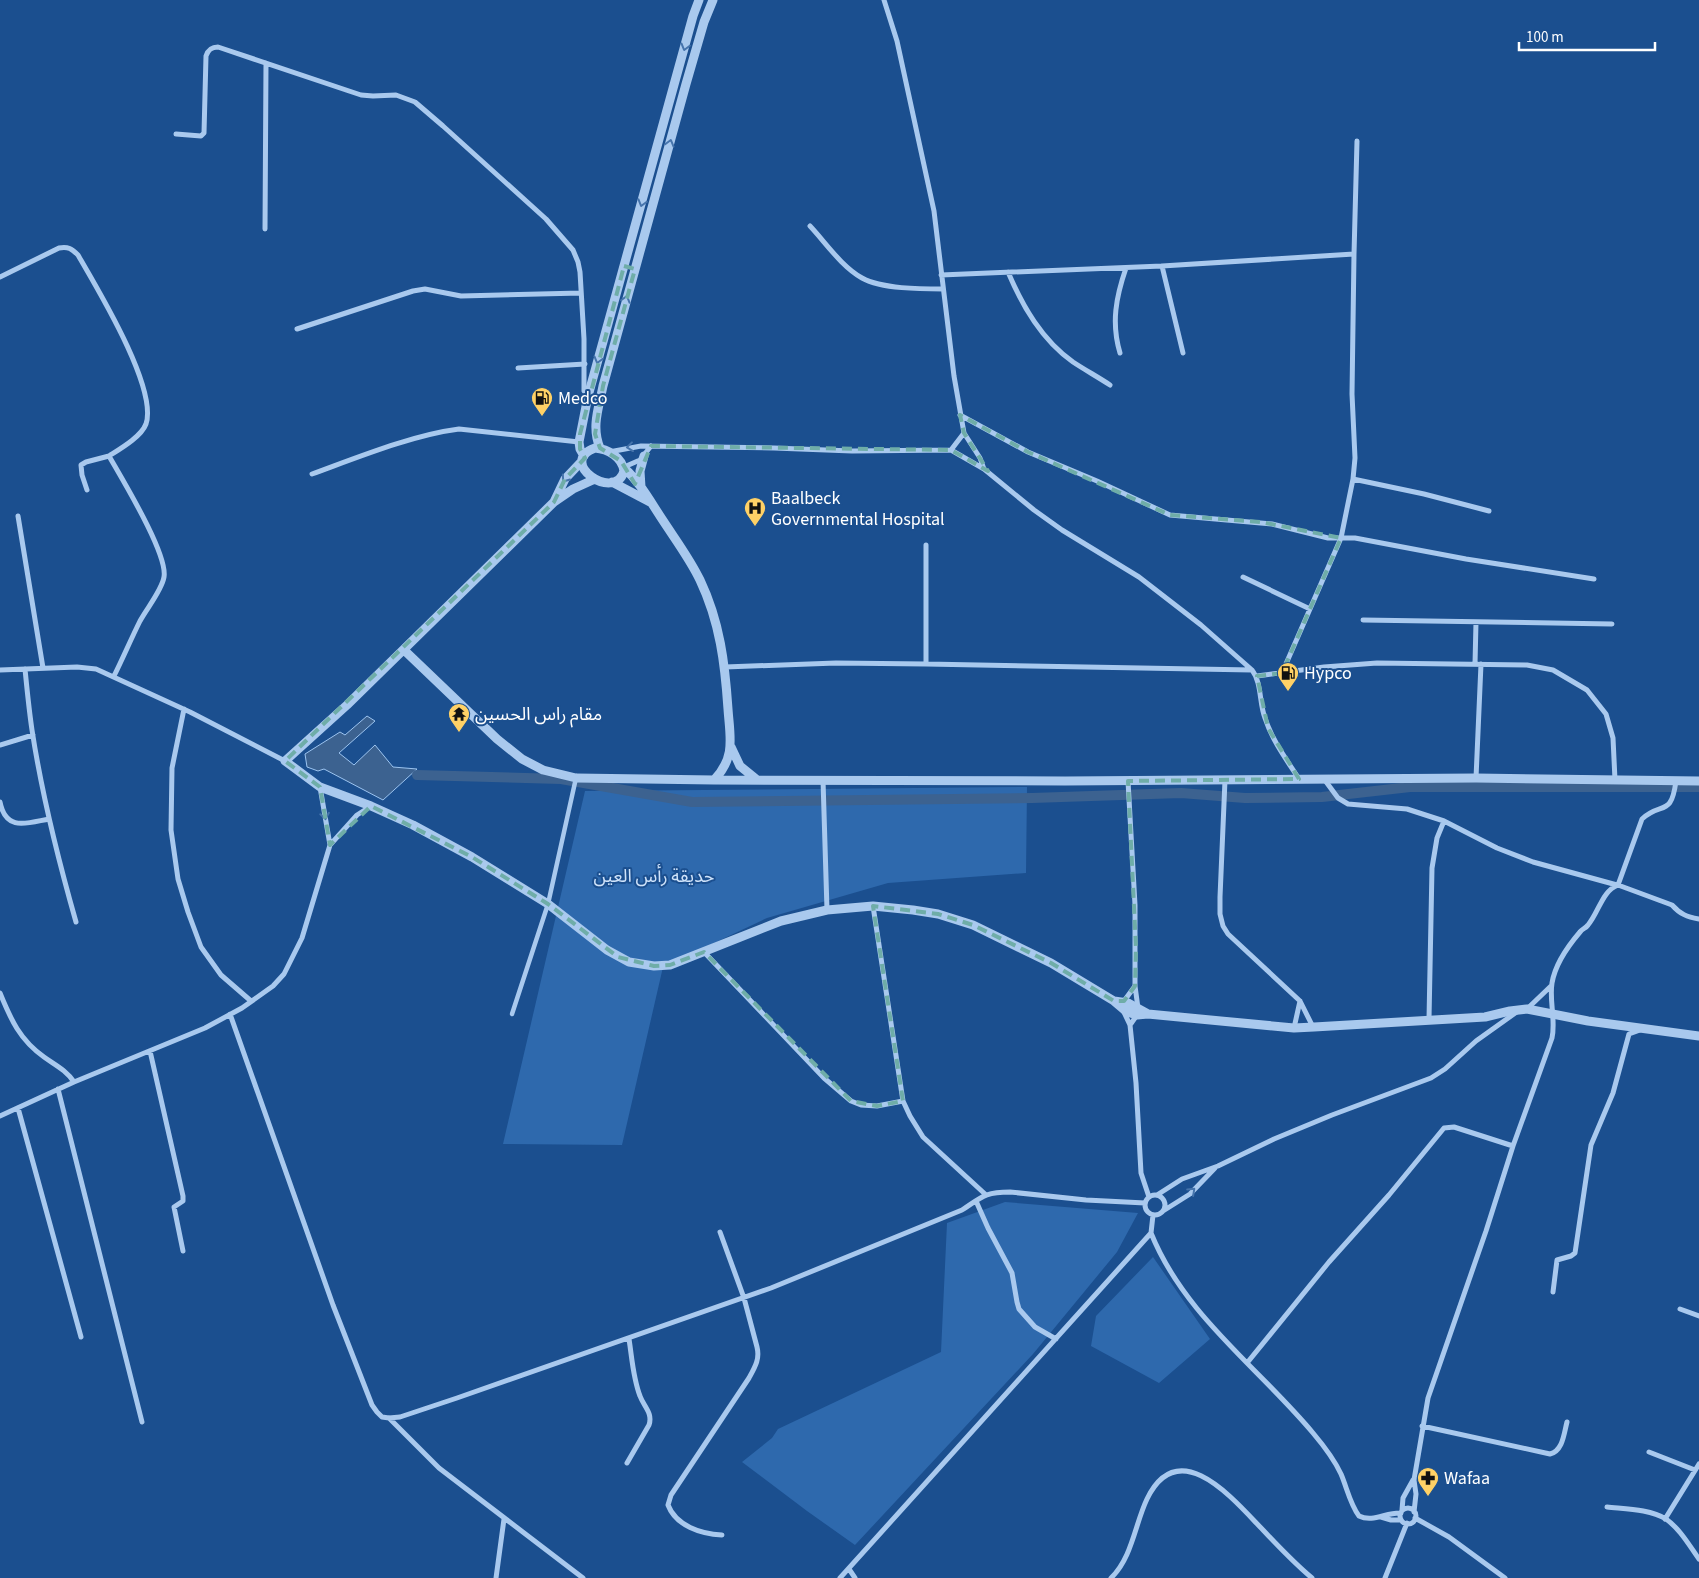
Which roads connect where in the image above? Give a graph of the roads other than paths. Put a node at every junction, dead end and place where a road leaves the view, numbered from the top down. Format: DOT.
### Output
graph roads {
  1 [pos="699,0"];
  2 [pos="713,0"];
  3 [pos="884,0"];
  4 [pos="266,63"];
  5 [pos="176,134"];
  6 [pos="1358,141"];
  7 [pos="810,226"];
  8 [pos="265,229"];
  9 [pos="1354,254"];
  10 [pos="624,266"];
  11 [pos="1162,266"];
  12 [pos="1126,268"];
  13 [pos="634,269"];
  14 [pos="1008,272"];
  15 [pos="941,275"];
  16 [pos="0,277"];
  17 [pos="943,289"];
  18 [pos="581,293"];
  19 [pos="298,329"];
  20 [pos="1182,352"];
  21 [pos="1120,353"];
  22 [pos="584,364"];
  23 [pos="518,368"];
  24 [pos="1110,385"];
  25 [pos="588,396"];
  26 [pos="600,398"];
  27 [pos="960,415"];
  28 [pos="964,432"];
  29 [pos="578,442"];
  30 [pos="651,446"];
  31 [pos="600,448"];
  32 [pos="951,450"];
  33 [pos="609,452"];
  34 [pos="109,456"];
  35 [pos="644,456"];
  36 [pos="583,458"];
  37 [pos="624,468"];
  38 [pos="984,469"];
  39 [pos="312,474"];
  40 [pos="595,479"];
  41 [pos="1353,479"];
  42 [pos="612,482"];
  43 [pos="641,487"];
  44 [pos="87,490"];
  45 [pos="554,502"];
  46 [pos="650,502"];
  47 [pos="1489,511"];
  48 [pos="18,516"];
  49 [pos="1341,538"];
  50 [pos="926,546"];
  51 [pos="1243,578"];
  52 [pos="1594,579"];
  53 [pos="1310,609"];
  54 [pos="1363,620"];
  55 [pos="1476,622"];
  56 [pos="1612,624"];
  57 [pos="404,650"];
  58 [pos="926,664"];
  59 [pos="1475,664"];
  60 [pos="1482,664"];
  61 [pos="725,667"];
  62 [pos="43,668"];
  63 [pos="25,669"];
  64 [pos="0,670"];
  65 [pos="1252,670"];
  66 [pos="1282,673"];
  67 [pos="114,676"];
  68 [pos="1257,676"];
  69 [pos="184,709"];
  70 [pos="33,735"];
  71 [pos="0,745"];
  72 [pos="731,747"];
  73 [pos="285,760"];
  74 [pos="576,778"];
  75 [pos="1476,778"];
  76 [pos="756,779"];
  77 [pos="1225,779"];
  78 [pos="1299,779"];
  79 [pos="1323,779"];
  80 [pos="714,780"];
  81 [pos="1128,780"];
  82 [pos="1614,780"];
  83 [pos="1699,781"];
  84 [pos="823,784"];
  85 [pos="1675,784"];
  86 [pos="320,787"];
  87 [pos="0,802"];
  88 [pos="371,806"];
  89 [pos="50,819"];
  90 [pos="1444,821"];
  91 [pos="330,845"];
  92 [pos="1618,885"];
  93 [pos="548,904"];
  94 [pos="873,906"];
  95 [pos="827,910"];
  96 [pos="1699,918"];
  97 [pos="76,922"];
  98 [pos="704,952"];
  99 [pos="1135,986"];
  100 [pos="1552,986"];
  101 [pos="0,993"];
  102 [pos="1300,1001"];
  103 [pos="251,1002"];
  104 [pos="1123,1005"];
  105 [pos="1524,1009"];
  106 [pos="1138,1011"];
  107 [pos="230,1014"];
  108 [pos="512,1014"];
  109 [pos="1554,1014"];
  110 [pos="1429,1020"];
  111 [pos="1130,1025"];
  112 [pos="1314,1027"];
  113 [pos="1294,1028"];
  114 [pos="1645,1028"];
  115 [pos="1699,1036"];
  116 [pos="150,1051"];
  117 [pos="74,1082"];
  118 [pos="58,1089"];
  119 [pos="903,1101"];
  120 [pos="18,1108"];
  121 [pos="0,1116"];
  122 [pos="1513,1146"];
  123 [pos="1218,1166"];
  124 [pos="985,1194"];
  125 [pos="1156,1195"];
  126 [pos="1149,1197"];
  127 [pos="976,1201"];
  128 [pos="1145,1203"];
  129 [pos="1163,1211"];
  130 [pos="1152,1215"];
  131 [pos="720,1232"];
  132 [pos="1151,1234"];
  133 [pos="183,1251"];
  134 [pos="1553,1292"];
  135 [pos="744,1298"];
  136 [pos="1680,1309"];
  137 [pos="1699,1316"];
  138 [pos="81,1337"];
  139 [pos="629,1339"];
  140 [pos="1056,1339"];
  141 [pos="1247,1363"];
  142 [pos="389,1418"];
  143 [pos="142,1422"];
  144 [pos="1567,1422"];
  145 [pos="1422,1426"];
  146 [pos="1649,1452"];
  147 [pos="627,1464"];
  148 [pos="1699,1464"];
  149 [pos="1695,1470"];
  150 [pos="1414,1480"];
  151 [pos="1608,1507"];
  152 [pos="1402,1512"];
  153 [pos="1414,1512"];
  154 [pos="1381,1517"];
  155 [pos="1415,1518"];
  156 [pos="504,1519"];
  157 [pos="1665,1519"];
  158 [pos="1401,1520"];
  159 [pos="1407,1524"];
  160 [pos="722,1535"];
  161 [pos="1699,1559"];
  162 [pos="849,1569"];
  163 [pos="496,1578"];
  164 [pos="583,1578"];
  165 [pos="840,1578"];
  166 [pos="855,1578"];
  167 [pos="1111,1578"];
  168 [pos="1312,1578"];
  169 [pos="1385,1578"];
  170 [pos="1505,1578"];
  1 -- 10 [label="street, one-way"];
  13 -- 2 [label="street, one-way"];
  3 -- 15 [label="street"];
  4 -- 5 [label="street"];
  4 -- 8 [label="street"];
  4 -- 18 [label="street"];
  6 -- 9 [label="street"];
  7 -- 17 [label="street"];
  9 -- 11 [label="street"];
  9 -- 41 [label="street"];
  10 -- 13 [label="street"];
  10 -- 25 [label="street, one-way"];
  11 -- 12 [label="street"];
  11 -- 20 [label="street"];
  12 -- 14 [label="street"];
  12 -- 21 [label="street"];
  26 -- 13 [label="street, one-way"];
  14 -- 15 [label="street"];
  14 -- 24 [label="street"];
  15 -- 17 [label="street"];
  16 -- 34 [label="street"];
  17 -- 27 [label="street"];
  18 -- 19 [label="street"];
  18 -- 22 [label="street"];
  22 -- 23 [label="street"];
  22 -- 25 [label="street"];
  25 -- 26 [label="street"];
  25 -- 29 [label="street"];
  26 -- 31 [label="street"];
  27 -- 28 [label="street"];
  27 -- 49 [label="street"];
  28 -- 32 [label="street"];
  28 -- 38 [label="street"];
  29 -- 36 [label="street"];
  29 -- 39 [label="street"];
  30 -- 32 [label="street"];
  30 -- 33 [label="street, one-way"];
  30 -- 35 [label="street"];
  31 -- 33 [label="street"];
  31 -- 36 [label="street"];
  32 -- 38 [label="street"];
  33 -- 37 [label="street"];
  34 -- 44 [label="street"];
  34 -- 67 [label="street"];
  35 -- 37 [label="street"];
  35 -- 43 [label="street"];
  36 -- 40 [label="street"];
  36 -- 45 [label="street, one-way"];
  37 -- 42 [label="street"];
  37 -- 43 [label="street"];
  38 -- 65 [label="street"];
  40 -- 42 [label="street"];
  40 -- 45 [label="street"];
  41 -- 47 [label="street"];
  41 -- 49 [label="street"];
  42 -- 46 [label="street"];
  43 -- 46 [label="street"];
  45 -- 57 [label="street"];
  46 -- 61 [label="street"];
  48 -- 62 [label="street"];
  49 -- 52 [label="street"];
  49 -- 53 [label="street"];
  50 -- 58 [label="street"];
  51 -- 53 [label="street"];
  53 -- 66 [label="street"];
  54 -- 55 [label="street"];
  55 -- 56 [label="street"];
  55 -- 59 [label="street"];
  57 -- 73 [label="street"];
  57 -- 74 [label="street"];
  58 -- 61 [label="street"];
  58 -- 65 [label="street"];
  59 -- 60 [label="street"];
  59 -- 66 [label="street"];
  60 -- 75 [label="street"];
  60 -- 82 [label="street"];
  61 -- 72 [label="street"];
  62 -- 63 [label="street"];
  62 -- 67 [label="street"];
  63 -- 64 [label="street"];
  63 -- 70 [label="street"];
  65 -- 68 [label="street"];
  66 -- 68 [label="street"];
  67 -- 69 [label="street"];
  68 -- 78 [label="street"];
  69 -- 73 [label="street"];
  69 -- 103 [label="street"];
  70 -- 71 [label="street"];
  70 -- 89 [label="street"];
  72 -- 76 [label="street"];
  72 -- 80 [label="street"];
  73 -- 86 [label="street"];
  74 -- 80 [label="street"];
  74 -- 93 [label="street"];
  75 -- 79 [label="street"];
  75 -- 82 [label="street"];
  76 -- 80 [label="street"];
  76 -- 84 [label="street"];
  77 -- 78 [label="street"];
  77 -- 81 [label="street"];
  77 -- 102 [label="street"];
  78 -- 79 [label="street"];
  79 -- 90 [label="street"];
  81 -- 84 [label="street"];
  81 -- 99 [label="street"];
  82 -- 85 [label="street"];
  83 -- 85 [label="street"];
  84 -- 95 [label="street"];
  85 -- 92 [label="street"];
  86 -- 88 [label="street"];
  86 -- 91 [label="street, one-way"];
  87 -- 89 [label="street"];
  88 -- 91 [label="street"];
  88 -- 93 [label="street"];
  89 -- 97 [label="street"];
  90 -- 92 [label="street"];
  90 -- 110 [label="street"];
  91 -- 103 [label="street"];
  92 -- 96 [label="street"];
  92 -- 100 [label="street"];
  93 -- 98 [label="street"];
  93 -- 108 [label="street"];
  94 -- 95 [label="street"];
  94 -- 104 [label="street"];
  94 -- 119 [label="street"];
  95 -- 98 [label="street"];
  98 -- 119 [label="street"];
  99 -- 104 [label="street"];
  99 -- 106 [label="street"];
  100 -- 105 [label="street"];
  100 -- 109 [label="street"];
  101 -- 117 [label="street"];
  102 -- 112 [label="street"];
  102 -- 113 [label="street"];
  103 -- 107 [label="street"];
  104 -- 106 [label="street"];
  104 -- 111 [label="street"];
  105 -- 109 [label="street"];
  105 -- 110 [label="street"];
  105 -- 123 [label="street"];
  106 -- 111 [label="street"];
  106 -- 113 [label="street"];
  107 -- 116 [label="street"];
  107 -- 142 [label="street"];
  109 -- 114 [label="street"];
  109 -- 122 [label="street"];
  110 -- 112 [label="street"];
  111 -- 126 [label="street"];
  112 -- 113 [label="street"];
  114 -- 115 [label="street"];
  114 -- 134 [label="street"];
  116 -- 117 [label="street"];
  116 -- 133 [label="street"];
  117 -- 118 [label="street"];
  118 -- 120 [label="street"];
  118 -- 143 [label="street"];
  119 -- 124 [label="street"];
  120 -- 121 [label="street"];
  120 -- 138 [label="street"];
  122 -- 141 [label="street"];
  122 -- 145 [label="street"];
  123 -- 125 [label="street"];
  129 -- 123 [label="street, one-way"];
  124 -- 127 [label="street"];
  124 -- 128 [label="street"];
  125 -- 126 [label="street"];
  125 -- 129 [label="street"];
  126 -- 128 [label="street"];
  127 -- 135 [label="street"];
  127 -- 140 [label="street"];
  128 -- 130 [label="street"];
  129 -- 130 [label="street"];
  130 -- 132 [label="street"];
  131 -- 135 [label="street"];
  132 -- 140 [label="street"];
  132 -- 141 [label="street"];
  135 -- 139 [label="street"];
  135 -- 160 [label="street"];
  136 -- 137 [label="street"];
  139 -- 142 [label="street"];
  139 -- 147 [label="street"];
  140 -- 162 [label="street"];
  141 -- 154 [label="street"];
  142 -- 156 [label="street"];
  144 -- 145 [label="street"];
  145 -- 150 [label="street"];
  146 -- 149 [label="street"];
  148 -- 149 [label="street"];
  149 -- 157 [label="street"];
  150 -- 152 [label="street"];
  150 -- 153 [label="street"];
  151 -- 157 [label="street"];
  152 -- 153 [label="street"];
  152 -- 154 [label="street"];
  152 -- 158 [label="street"];
  153 -- 155 [label="street"];
  154 -- 158 [label="street"];
  155 -- 159 [label="street"];
  155 -- 170 [label="street"];
  156 -- 163 [label="street"];
  156 -- 164 [label="street"];
  157 -- 161 [label="street"];
  158 -- 159 [label="street"];
  159 -- 169 [label="street"];
  162 -- 165 [label="street"];
  162 -- 166 [label="street"];
  167 -- 168 [label="street"];
}
